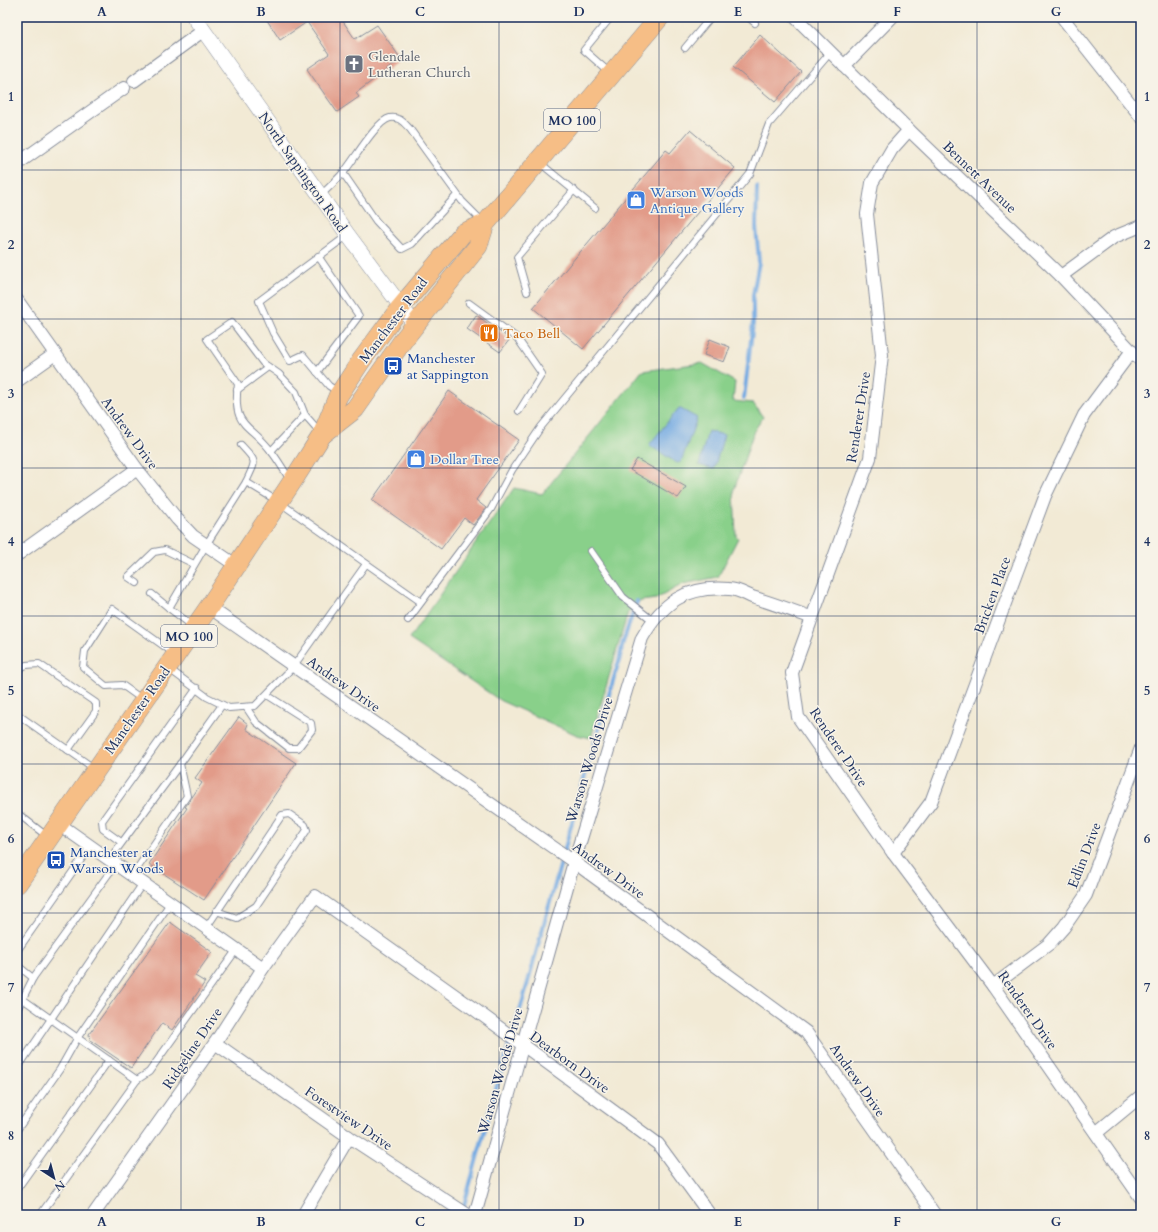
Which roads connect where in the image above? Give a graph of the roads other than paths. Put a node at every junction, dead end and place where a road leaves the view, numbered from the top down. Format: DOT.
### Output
graph roads {
  1 [pos="194,17"];
  2 [pos="611,17"];
  3 [pos="660,17"];
  4 [pos="711,17"];
  5 [pos="748,17"];
  6 [pos="795,17"];
  7 [pos="892,17"];
  8 [pos="1062,17"];
  9 [pos="755,23"];
  10 [pos="204,30"];
  11 [pos="685,48"];
  12 [pos="830,52"];
  13 [pos="844,66"];
  14 [pos="612,75"];
  15 [pos="134,81"];
  16 [pos="124,88"];
  17 [pos="1141,117"];
  18 [pos="909,130"];
  19 [pos="538,160"];
  20 [pos="17,164"];
  21 [pos="343,173"];
  22 [pos="574,190"];
  23 [pos="457,195"];
  24 [pos="320,196"];
  25 [pos="595,208"];
  26 [pos="485,224"];
  27 [pos="1141,226"];
  28 [pos="348,235"];
  29 [pos="318,256"];
  30 [pos="1061,276"];
  31 [pos="527,292"];
  32 [pos="17,300"];
  33 [pos="469,303"];
  34 [pos="400,308"];
  35 [pos="415,325"];
  36 [pos="1131,352"];
  37 [pos="55,354"];
  38 [pos="1141,361"];
  39 [pos="268,367"];
  40 [pos="317,372"];
  41 [pos="17,381"];
  42 [pos="237,390"];
  43 [pos="340,393"];
  44 [pos="519,411"];
  45 [pos="305,415"];
  46 [pos="322,435"];
  47 [pos="241,445"];
  48 [pos="271,451"];
  49 [pos="137,469"];
  50 [pos="246,482"];
  51 [pos="292,482"];
  52 [pos="279,502"];
  53 [pos="206,545"];
  54 [pos="591,551"];
  55 [pos="17,555"];
  56 [pos="194,564"];
  57 [pos="366,564"];
  58 [pos="237,566"];
  59 [pos="137,583"];
  60 [pos="152,594"];
  61 [pos="421,602"];
  62 [pos="209,607"];
  63 [pos="169,608"];
  64 [pos="810,617"];
  65 [pos="408,620"];
  66 [pos="652,620"];
  67 [pos="195,628"];
  68 [pos="171,661"];
  69 [pos="294,667"];
  70 [pos="17,670"];
  71 [pos="197,688"];
  72 [pos="267,695"];
  73 [pos="144,701"];
  74 [pos="222,704"];
  75 [pos="246,707"];
  76 [pos="17,714"];
  77 [pos="1141,748"];
  78 [pos="68,750"];
  79 [pos="180,764"];
  80 [pos="96,770"];
  81 [pos="17,813"];
  82 [pos="54,831"];
  83 [pos="121,842"];
  84 [pos="90,847"];
  85 [pos="893,853"];
  86 [pos="567,857"];
  87 [pos="112,862"];
  88 [pos="132,876"];
  89 [pos="143,883"];
  90 [pos="17,884"];
  91 [pos="315,896"];
  92 [pos="171,902"];
  93 [pos="216,911"];
  94 [pos="206,928"];
  95 [pos="238,949"];
  96 [pos="17,951"];
  97 [pos="17,964"];
  98 [pos="263,968"];
  99 [pos="33,978"];
  100 [pos="993,986"];
  101 [pos="17,995"];
  102 [pos="23,1000"];
  103 [pos="17,1010"];
  104 [pos="52,1019"];
  105 [pos="78,1036"];
  106 [pos="215,1043"];
  107 [pos="520,1043"];
  108 [pos="109,1060"];
  109 [pos="17,1069"];
  110 [pos="137,1080"];
  111 [pos="1141,1096"];
  112 [pos="17,1130"];
  113 [pos="1096,1133"];
  114 [pos="349,1137"];
  115 [pos="17,1188"];
  116 [pos="1141,1198"];
  117 [pos="40,1215"];
  118 [pos="93,1215"];
  119 [pos="303,1215"];
  120 [pos="470,1215"];
  121 [pos="710,1215"];
  122 [pos="935,1215"];
  1 -- 10 [label="street, North Sappington Road"];
  2 -- 14 [label="lane"];
  3 -- 14 [label="main road, Manchester Road / MO 100"];
  4 -- 11 [label="lane"];
  5 -- 9 [label="lane"];
  6 -- 12 [label="street, Bennett Avenue"];
  7 -- 13 [label="street"];
  8 -- 17 [label="street"];
  10 -- 15 [label="street"];
  10 -- 24 [label="street, North Sappington Road"];
  12 -- 13 [label="street, Bennett Avenue"];
  12 -- 61 [label="lane"];
  13 -- 18 [label="street, Bennett Avenue"];
  14 -- 19 [label="main road, Manchester Road / MO 100"];
  16 -- 20 [label="street"];
  18 -- 30 [label="street, Bennett Avenue"];
  18 -- 64 [label="street, Renderer Drive"];
  19 -- 22 [label="lane"];
  19 -- 26 [label="main road, Manchester Road / MO 100"];
  21 -- 23 [label="lane"];
  21 -- 23 [label="lane"];
  21 -- 24 [label="lane"];
  22 -- 25 [label="lane"];
  22 -- 31 [label="lane"];
  23 -- 26 [label="lane"];
  24 -- 28 [label="street, North Sappington Road"];
  26 -- 34 [label="main road, Manchester Road / MO 100"];
  26 -- 35 [label="main road, Manchester Road / MO 100"];
  27 -- 30 [label="street"];
  28 -- 29 [label="lane"];
  28 -- 34 [label="street, North Sappington Road"];
  29 -- 40 [label="lane"];
  29 -- 40 [label="lane"];
  30 -- 36 [label="street, Bennett Avenue"];
  32 -- 37 [label="street, Andrew Drive"];
  33 -- 44 [label="lane"];
  34 -- 35 [label="street, North Sappington Road"];
  34 -- 43 [label="main road, Manchester Road / MO 100"];
  35 -- 46 [label="main road, Manchester Road / MO 100"];
  36 -- 38 [label="street, Bennett Avenue"];
  36 -- 85 [label="street, Bricken Place"];
  37 -- 41 [label="street"];
  37 -- 49 [label="street, Andrew Drive"];
  39 -- 42 [label="lane"];
  39 -- 42 [label="lane"];
  39 -- 45 [label="lane"];
  40 -- 43 [label="lane"];
  42 -- 48 [label="lane"];
  43 -- 46 [label="main road, Manchester Road / MO 100"];
  45 -- 46 [label="lane"];
  45 -- 48 [label="lane"];
  46 -- 51 [label="main road, Manchester Road / MO 100"];
  47 -- 50 [label="lane"];
  48 -- 51 [label="lane"];
  49 -- 53 [label="street, Andrew Drive"];
  49 -- 55 [label="street"];
  50 -- 52 [label="lane"];
  50 -- 53 [label="lane"];
  51 -- 52 [label="main road, Manchester Road / MO 100"];
  52 -- 57 [label="lane"];
  52 -- 58 [label="main road, Manchester Road / MO 100"];
  53 -- 56 [label="lane"];
  53 -- 58 [label="street, Andrew Drive"];
  54 -- 66 [label="lane"];
  56 -- 59 [label="lane"];
  56 -- 63 [label="lane"];
  57 -- 61 [label="lane"];
  57 -- 69 [label="lane"];
  58 -- 62 [label="main road, Manchester Road / MO 100"];
  60 -- 63 [label="lane"];
  61 -- 65 [label="lane"];
  62 -- 67 [label="main road, Manchester Road / MO 100"];
  62 -- 69 [label="street, Andrew Drive"];
  63 -- 67 [label="lane"];
  64 -- 66 [label="street, Warson Woods Drive"];
  64 -- 85 [label="street, Renderer Drive"];
  66 -- 86 [label="street, Warson Woods Drive"];
  67 -- 68 [label="main road, Manchester Road / MO 100"];
  68 -- 71 [label="lane"];
  68 -- 73 [label="main road, Manchester Road / MO 100"];
  68 -- 73 [label="lane"];
  69 -- 72 [label="lane"];
  69 -- 86 [label="street, Andrew Drive"];
  70 -- 78 [label="lane"];
  71 -- 74 [label="lane"];
  71 -- 83 [label="lane"];
  72 -- 75 [label="lane"];
  72 -- 75 [label="lane"];
  73 -- 80 [label="main road, Manchester Road / MO 100"];
  74 -- 75 [label="lane"];
  74 -- 79 [label="lane"];
  76 -- 78 [label="lane"];
  77 -- 100 [label="street, Edlin Drive"];
  78 -- 80 [label="lane"];
  79 -- 83 [label="lane"];
  79 -- 88 [label="lane"];
  80 -- 82 [label="main road, Manchester Road / MO 100"];
  81 -- 82 [label="lane"];
  82 -- 84 [label="street"];
  82 -- 90 [label="main road, Manchester Road / MO 100"];
  83 -- 87 [label="lane"];
  84 -- 87 [label="street"];
  84 -- 96 [label="lane"];
  85 -- 100 [label="street, Renderer Drive"];
  86 -- 107 [label="street, Warson Woods Drive"];
  86 -- 122 [label="street, Andrew Drive"];
  87 -- 88 [label="street"];
  87 -- 99 [label="lane"];
  88 -- 89 [label="street"];
  89 -- 92 [label="street"];
  89 -- 104 [label="lane"];
  91 -- 98 [label="street, Ridgeline Drive"];
  91 -- 107 [label="street, Dearborn Drive"];
  92 -- 94 [label="street"];
  92 -- 105 [label="lane"];
  93 -- 93 [label="lane"];
  93 -- 94 [label="lane"];
  94 -- 95 [label="street"];
  95 -- 98 [label="street"];
  95 -- 110 [label="lane"];
  97 -- 99 [label="lane"];
  98 -- 106 [label="street, Ridgeline Drive"];
  99 -- 102 [label="lane"];
  100 -- 113 [label="street, Renderer Drive"];
  101 -- 102 [label="lane"];
  102 -- 103 [label="lane"];
  102 -- 104 [label="lane"];
  104 -- 105 [label="lane"];
  104 -- 109 [label="lane"];
  105 -- 108 [label="lane"];
  105 -- 112 [label="lane"];
  106 -- 114 [label="street, Forestview Drive"];
  106 -- 118 [label="street, Ridgeline Drive"];
  107 -- 120 [label="street, Warson Woods Drive"];
  107 -- 121 [label="street, Dearborn Drive"];
  108 -- 110 [label="lane"];
  108 -- 115 [label="lane"];
  110 -- 117 [label="lane"];
  111 -- 113 [label="street"];
  113 -- 116 [label="street, Renderer Drive"];
  114 -- 119 [label="street"];
  114 -- 120 [label="street, Forestview Drive"];
}
